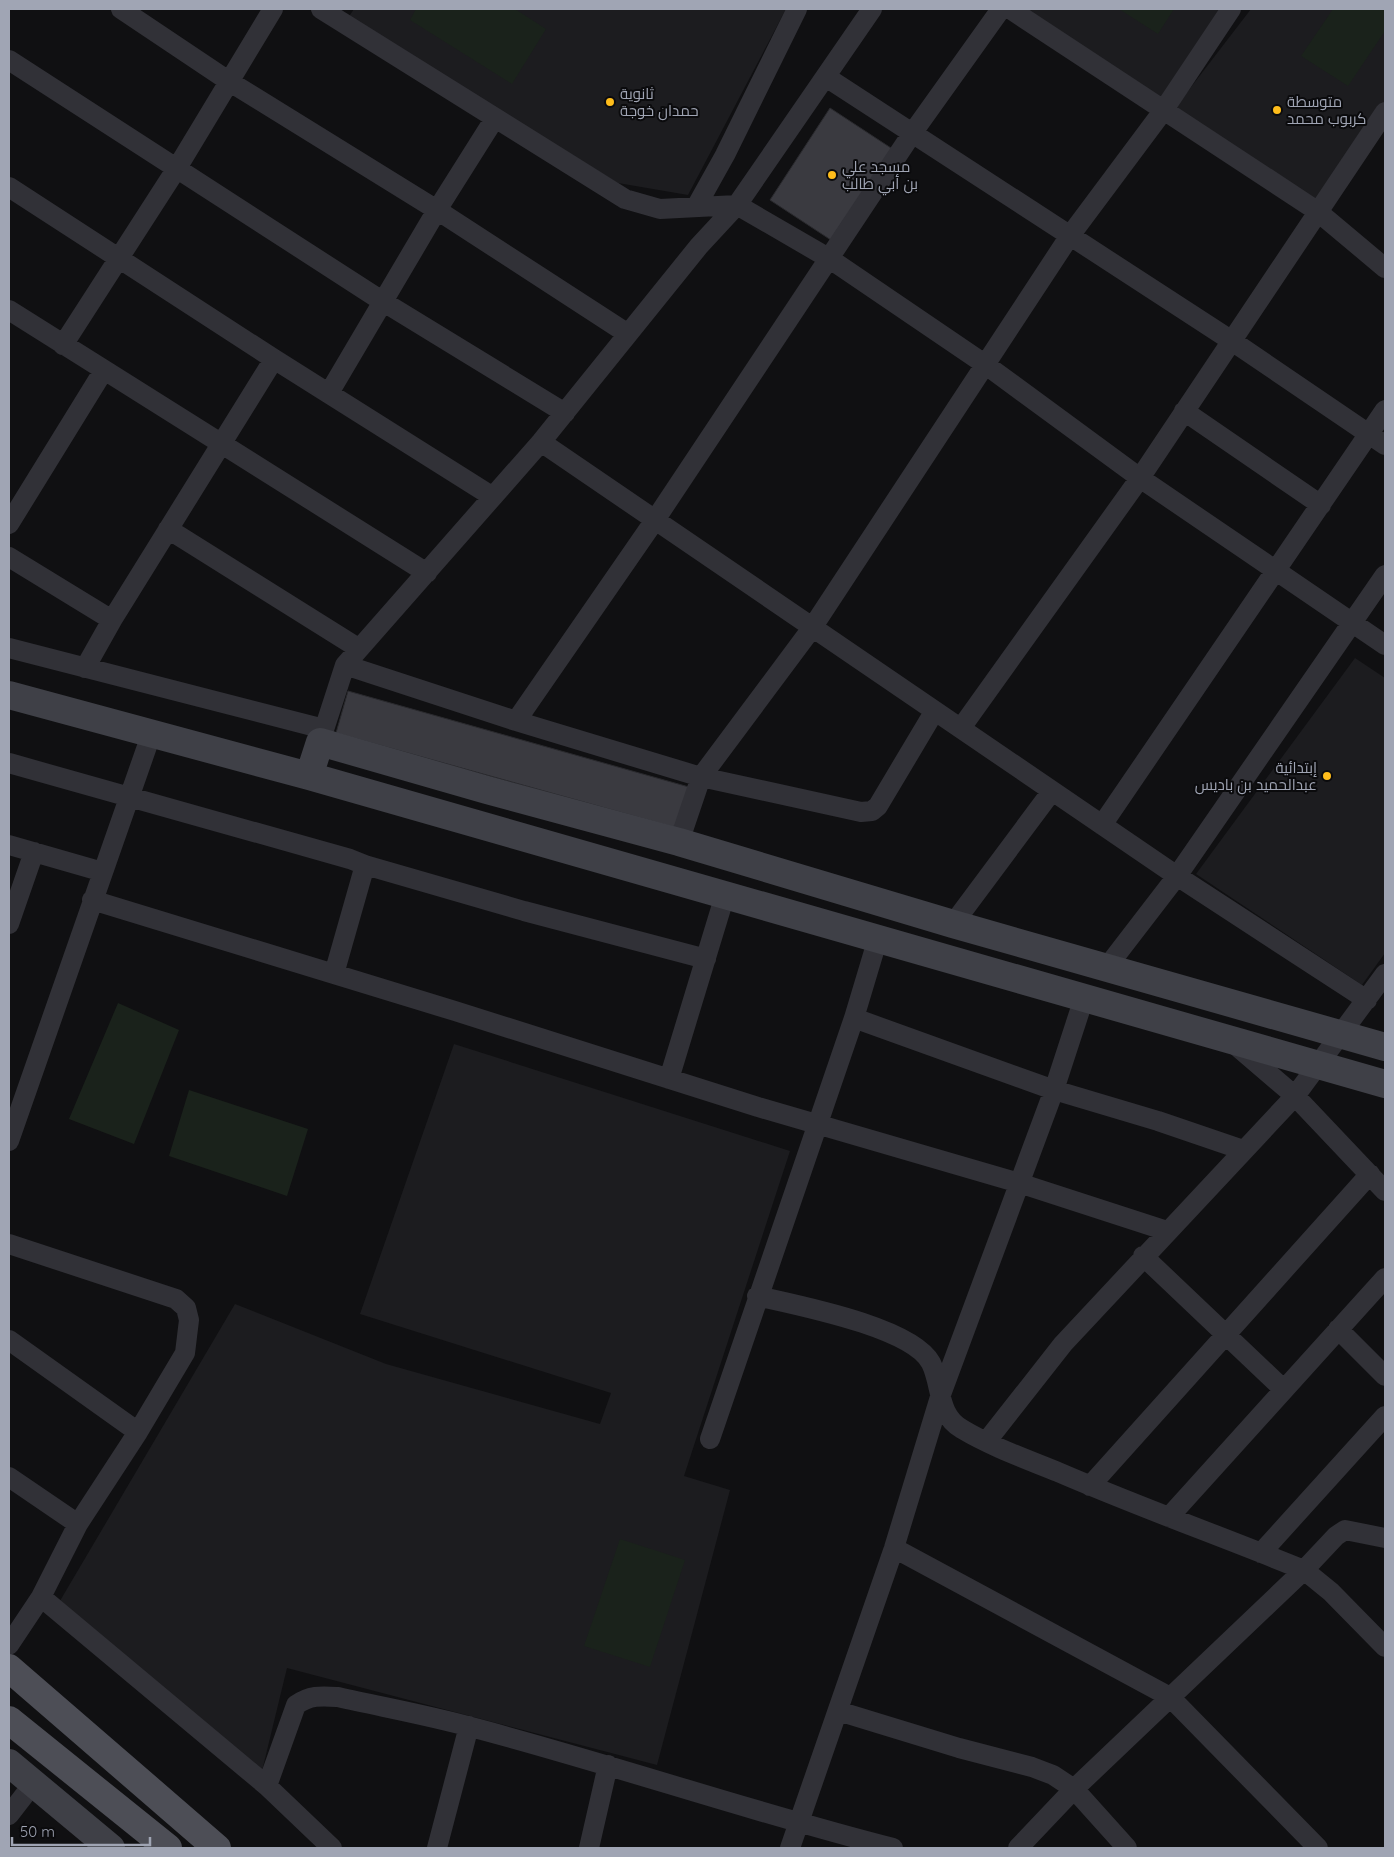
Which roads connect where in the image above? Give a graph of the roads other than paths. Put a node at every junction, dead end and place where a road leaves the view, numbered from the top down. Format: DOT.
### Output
graph roads {
  1 [pos="121,9"];
  2 [pos="273,9"];
  3 [pos="321,9"];
  4 [pos="796,9"];
  5 [pos="872,9"];
  6 [pos="1001,9"];
  7 [pos="1010,9"];
  8 [pos="1231,9"];
  9 [pos="342,14"];
  10 [pos="9,60"];
  11 [pos="826,77"];
  12 [pos="230,82"];
  13 [pos="1163,110"];
  14 [pos="1385,112"];
  15 [pos="495,118"];
  16 [pos="911,135"];
  17 [pos="177,168"];
  18 [pos="9,187"];
  19 [pos="737,205"];
  20 [pos="696,207"];
  21 [pos="437,210"];
  22 [pos="1317,211"];
  23 [pos="1069,237"];
  24 [pos="117,258"];
  25 [pos="830,259"];
  26 [pos="1382,259"];
  27 [pos="382,301"];
  28 [pos="9,312"];
  29 [pos="628,334"];
  30 [pos="1232,341"];
  31 [pos="63,345"];
  32 [pos="274,359"];
  33 [pos="986,365"];
  34 [pos="104,370"];
  35 [pos="329,393"];
  36 [pos="1385,410"];
  37 [pos="1184,411"];
  38 [pos="565,413"];
  39 [pos="1368,434"];
  40 [pos="541,442"];
  41 [pos="222,445"];
  42 [pos="1385,445"];
  43 [pos="1140,478"];
  44 [pos="493,497"];
  45 [pos="1321,505"];
  46 [pos="655,520"];
  47 [pos="9,524"];
  48 [pos="168,529"];
  49 [pos="9,557"];
  50 [pos="1275,571"];
  51 [pos="427,573"];
  52 [pos="1385,575"];
  53 [pos="112,620"];
  54 [pos="1352,622"];
  55 [pos="812,628"];
  56 [pos="1385,645"];
  57 [pos="9,648"];
  58 [pos="358,648"];
  59 [pos="345,665"];
  60 [pos="85,668"];
  61 [pos="9,695"];
  62 [pos="934,712"];
  63 [pos="516,721"];
  64 [pos="962,728"];
  65 [pos="151,735"];
  66 [pos="322,736"];
  67 [pos="9,763"];
  68 [pos="309,776"];
  69 [pos="701,777"];
  70 [pos="1052,791"];
  71 [pos="130,796"];
  72 [pos="1102,825"];
  73 [pos="679,842"];
  74 [pos="9,845"];
  75 [pos="34,852"];
  76 [pos="365,866"];
  77 [pos="102,872"];
  78 [pos="1177,876"];
  79 [pos="726,895"];
  80 [pos="92,900"];
  81 [pos="9,924"];
  82 [pos="953,924"];
  83 [pos="878,938"];
  84 [pos="706,959"];
  85 [pos="1107,967"];
  86 [pos="334,974"];
  87 [pos="1385,974"];
  88 [pos="1084,998"];
  89 [pos="1367,1000"];
  90 [pos="854,1018"];
  91 [pos="1342,1033"];
  92 [pos="1230,1040"];
  93 [pos="1385,1047"];
  94 [pos="1319,1064"];
  95 [pos="669,1079"];
  96 [pos="1385,1084"];
  97 [pos="1054,1090"];
  98 [pos="1295,1096"];
  99 [pos="816,1124"];
  100 [pos="9,1141"];
  101 [pos="1243,1150"];
  102 [pos="1370,1174"];
  103 [pos="1019,1183"];
  104 [pos="1385,1190"];
  105 [pos="1167,1231"];
  106 [pos="9,1244"];
  107 [pos="1143,1256"];
  108 [pos="1385,1278"];
  109 [pos="757,1296"];
  110 [pos="1338,1329"];
  111 [pos="1226,1334"];
  112 [pos="9,1340"];
  113 [pos="1385,1376"];
  114 [pos="1283,1389"];
  115 [pos="940,1396"];
  116 [pos="1385,1416"];
  117 [pos="138,1432"];
  118 [pos="710,1439"];
  119 [pos="986,1442"];
  120 [pos="9,1477"];
  121 [pos="1090,1486"];
  122 [pos="1169,1517"];
  123 [pos="78,1524"];
  124 [pos="1385,1538"];
  125 [pos="894,1548"];
  126 [pos="1261,1553"];
  127 [pos="1304,1570"];
  128 [pos="41,1597"];
  129 [pos="16,1621"];
  130 [pos="9,1645"];
  131 [pos="1385,1647"];
  132 [pos="9,1668"];
  133 [pos="1170,1697"];
  134 [pos="838,1712"];
  135 [pos="9,1720"];
  136 [pos="469,1726"];
  137 [pos="9,1763"];
  138 [pos="608,1765"];
  139 [pos="33,1784"];
  140 [pos="266,1786"];
  141 [pos="1074,1790"];
  142 [pos="9,1815"];
  143 [pos="798,1824"];
  144 [pos="111,1848"];
  145 [pos="168,1848"];
  146 [pos="217,1848"];
  147 [pos="332,1848"];
  148 [pos="437,1848"];
  149 [pos="589,1848"];
  150 [pos="790,1848"];
  151 [pos="893,1848"];
  152 [pos="1018,1848"];
  153 [pos="1127,1848"];
  154 [pos="1318,1848"];
  1 -- 12 [label="street"];
  2 -- 12 [label="street"];
  3 -- 9 [label="street"];
  4 -- 20 [label="street"];
  5 -- 11 [label="street"];
  6 -- 16 [label="street"];
  7 -- 13 [label="street"];
  8 -- 13 [label="street"];
  9 -- 15 [label="street"];
  10 -- 17 [label="street"];
  11 -- 16 [label="street"];
  11 -- 19 [label="street"];
  12 -- 17 [label="street"];
  12 -- 21 [label="street"];
  13 -- 22 [label="street"];
  13 -- 23 [label="street"];
  14 -- 22 [label="street"];
  15 -- 20 [label="street"];
  15 -- 21 [label="street"];
  16 -- 23 [label="street"];
  16 -- 25 [label="street"];
  17 -- 24 [label="street"];
  17 -- 27 [label="street"];
  18 -- 24 [label="street"];
  19 -- 20 [label="street"];
  19 -- 25 [label="street"];
  19 -- 29 [label="street"];
  21 -- 27 [label="street"];
  21 -- 29 [label="street"];
  22 -- 26 [label="street"];
  22 -- 30 [label="street"];
  23 -- 30 [label="street"];
  23 -- 33 [label="street"];
  24 -- 31 [label="street"];
  24 -- 32 [label="street"];
  25 -- 33 [label="street"];
  25 -- 46 [label="street"];
  27 -- 35 [label="street"];
  27 -- 38 [label="street"];
  28 -- 31 [label="street"];
  29 -- 38 [label="street"];
  30 -- 37 [label="street"];
  30 -- 39 [label="street"];
  31 -- 34 [label="street"];
  32 -- 35 [label="street"];
  32 -- 41 [label="street"];
  33 -- 43 [label="street"];
  33 -- 55 [label="street"];
  34 -- 41 [label="street"];
  34 -- 47 [label="street"];
  35 -- 44 [label="street"];
  36 -- 39 [label="street"];
  37 -- 43 [label="street"];
  37 -- 45 [label="street"];
  38 -- 40 [label="street"];
  39 -- 42 [label="street"];
  39 -- 45 [label="street"];
  40 -- 44 [label="street"];
  40 -- 46 [label="street"];
  41 -- 48 [label="street"];
  41 -- 51 [label="street"];
  43 -- 50 [label="street"];
  43 -- 64 [label="street"];
  44 -- 51 [label="street"];
  45 -- 50 [label="street"];
  46 -- 55 [label="street"];
  46 -- 63 [label="street"];
  48 -- 53 [label="street"];
  48 -- 58 [label="street"];
  49 -- 53 [label="street"];
  50 -- 54 [label="street"];
  50 -- 72 [label="street"];
  51 -- 58 [label="street"];
  52 -- 54 [label="street"];
  53 -- 60 [label="street"];
  54 -- 56 [label="street"];
  54 -- 78 [label="street"];
  55 -- 62 [label="street"];
  55 -- 69 [label="street"];
  57 -- 60 [label="street"];
  58 -- 59 [label="street"];
  59 -- 63 [label="street"];
  59 -- 66 [label="street"];
  60 -- 66 [label="street"];
  61 -- 65 [label="main road"];
  62 -- 64 [label="street"];
  62 -- 69 [label="street"];
  63 -- 69 [label="street"];
  64 -- 70 [label="street"];
  65 -- 68 [label="main road"];
  65 -- 71 [label="street"];
  66 -- 68 [label="main road"];
  66 -- 73 [label="main road"];
  67 -- 71 [label="street"];
  68 -- 79 [label="main road"];
  69 -- 73 [label="street"];
  70 -- 72 [label="street"];
  70 -- 82 [label="street"];
  71 -- 76 [label="street"];
  71 -- 77 [label="street"];
  72 -- 78 [label="street"];
  73 -- 82 [label="main road"];
  74 -- 75 [label="street"];
  75 -- 77 [label="street"];
  75 -- 81 [label="street"];
  76 -- 84 [label="street"];
  76 -- 86 [label="street"];
  77 -- 80 [label="street"];
  78 -- 85 [label="street"];
  78 -- 89 [label="street"];
  79 -- 83 [label="main road"];
  79 -- 84 [label="street"];
  80 -- 86 [label="street"];
  80 -- 100 [label="street"];
  82 -- 85 [label="main road"];
  83 -- 88 [label="main road"];
  83 -- 90 [label="street"];
  84 -- 95 [label="street"];
  85 -- 91 [label="main road"];
  86 -- 95 [label="street"];
  87 -- 89 [label="street"];
  88 -- 92 [label="main road"];
  88 -- 97 [label="street"];
  89 -- 91 [label="street"];
  90 -- 97 [label="street"];
  90 -- 99 [label="street"];
  91 -- 93 [label="main road"];
  91 -- 94 [label="street"];
  92 -- 94 [label="main road"];
  92 -- 98 [label="street"];
  94 -- 96 [label="main road"];
  94 -- 98 [label="street"];
  95 -- 99 [label="street"];
  97 -- 101 [label="street"];
  97 -- 103 [label="street"];
  98 -- 101 [label="street"];
  98 -- 102 [label="street"];
  99 -- 103 [label="street"];
  99 -- 109 [label="street"];
  101 -- 105 [label="street"];
  102 -- 104 [label="street"];
  102 -- 111 [label="street"];
  103 -- 105 [label="street"];
  103 -- 115 [label="street"];
  105 -- 107 [label="street"];
  106 -- 117 [label="street"];
  107 -- 111 [label="street"];
  107 -- 119 [label="street"];
  108 -- 110 [label="street"];
  109 -- 115 [label="street"];
  109 -- 118 [label="street"];
  110 -- 113 [label="street"];
  110 -- 114 [label="street"];
  111 -- 114 [label="street"];
  111 -- 121 [label="street"];
  112 -- 117 [label="street"];
  114 -- 122 [label="street"];
  115 -- 119 [label="street"];
  115 -- 125 [label="street"];
  116 -- 126 [label="street"];
  117 -- 123 [label="street"];
  119 -- 121 [label="street"];
  120 -- 123 [label="street"];
  121 -- 122 [label="street"];
  122 -- 126 [label="street"];
  123 -- 128 [label="street"];
  124 -- 127 [label="street"];
  125 -- 133 [label="street"];
  125 -- 134 [label="street"];
  126 -- 127 [label="street"];
  127 -- 131 [label="street"];
  127 -- 133 [label="street"];
  128 -- 129 [label="street"];
  128 -- 140 [label="street"];
  129 -- 130 [label="street"];
  132 -- 146 [label="main road"];
  133 -- 141 [label="street"];
  133 -- 154 [label="street"];
  134 -- 141 [label="street"];
  134 -- 143 [label="street"];
  135 -- 145 [label="main road"];
  136 -- 138 [label="street"];
  136 -- 140 [label="street"];
  136 -- 148 [label="street"];
  137 -- 139 [label="main road"];
  138 -- 143 [label="street"];
  138 -- 149 [label="street"];
  139 -- 142 [label="street"];
  139 -- 144 [label="main road"];
  140 -- 147 [label="street"];
  141 -- 152 [label="street"];
  141 -- 153 [label="street"];
  143 -- 150 [label="street"];
  143 -- 151 [label="street"];
}
